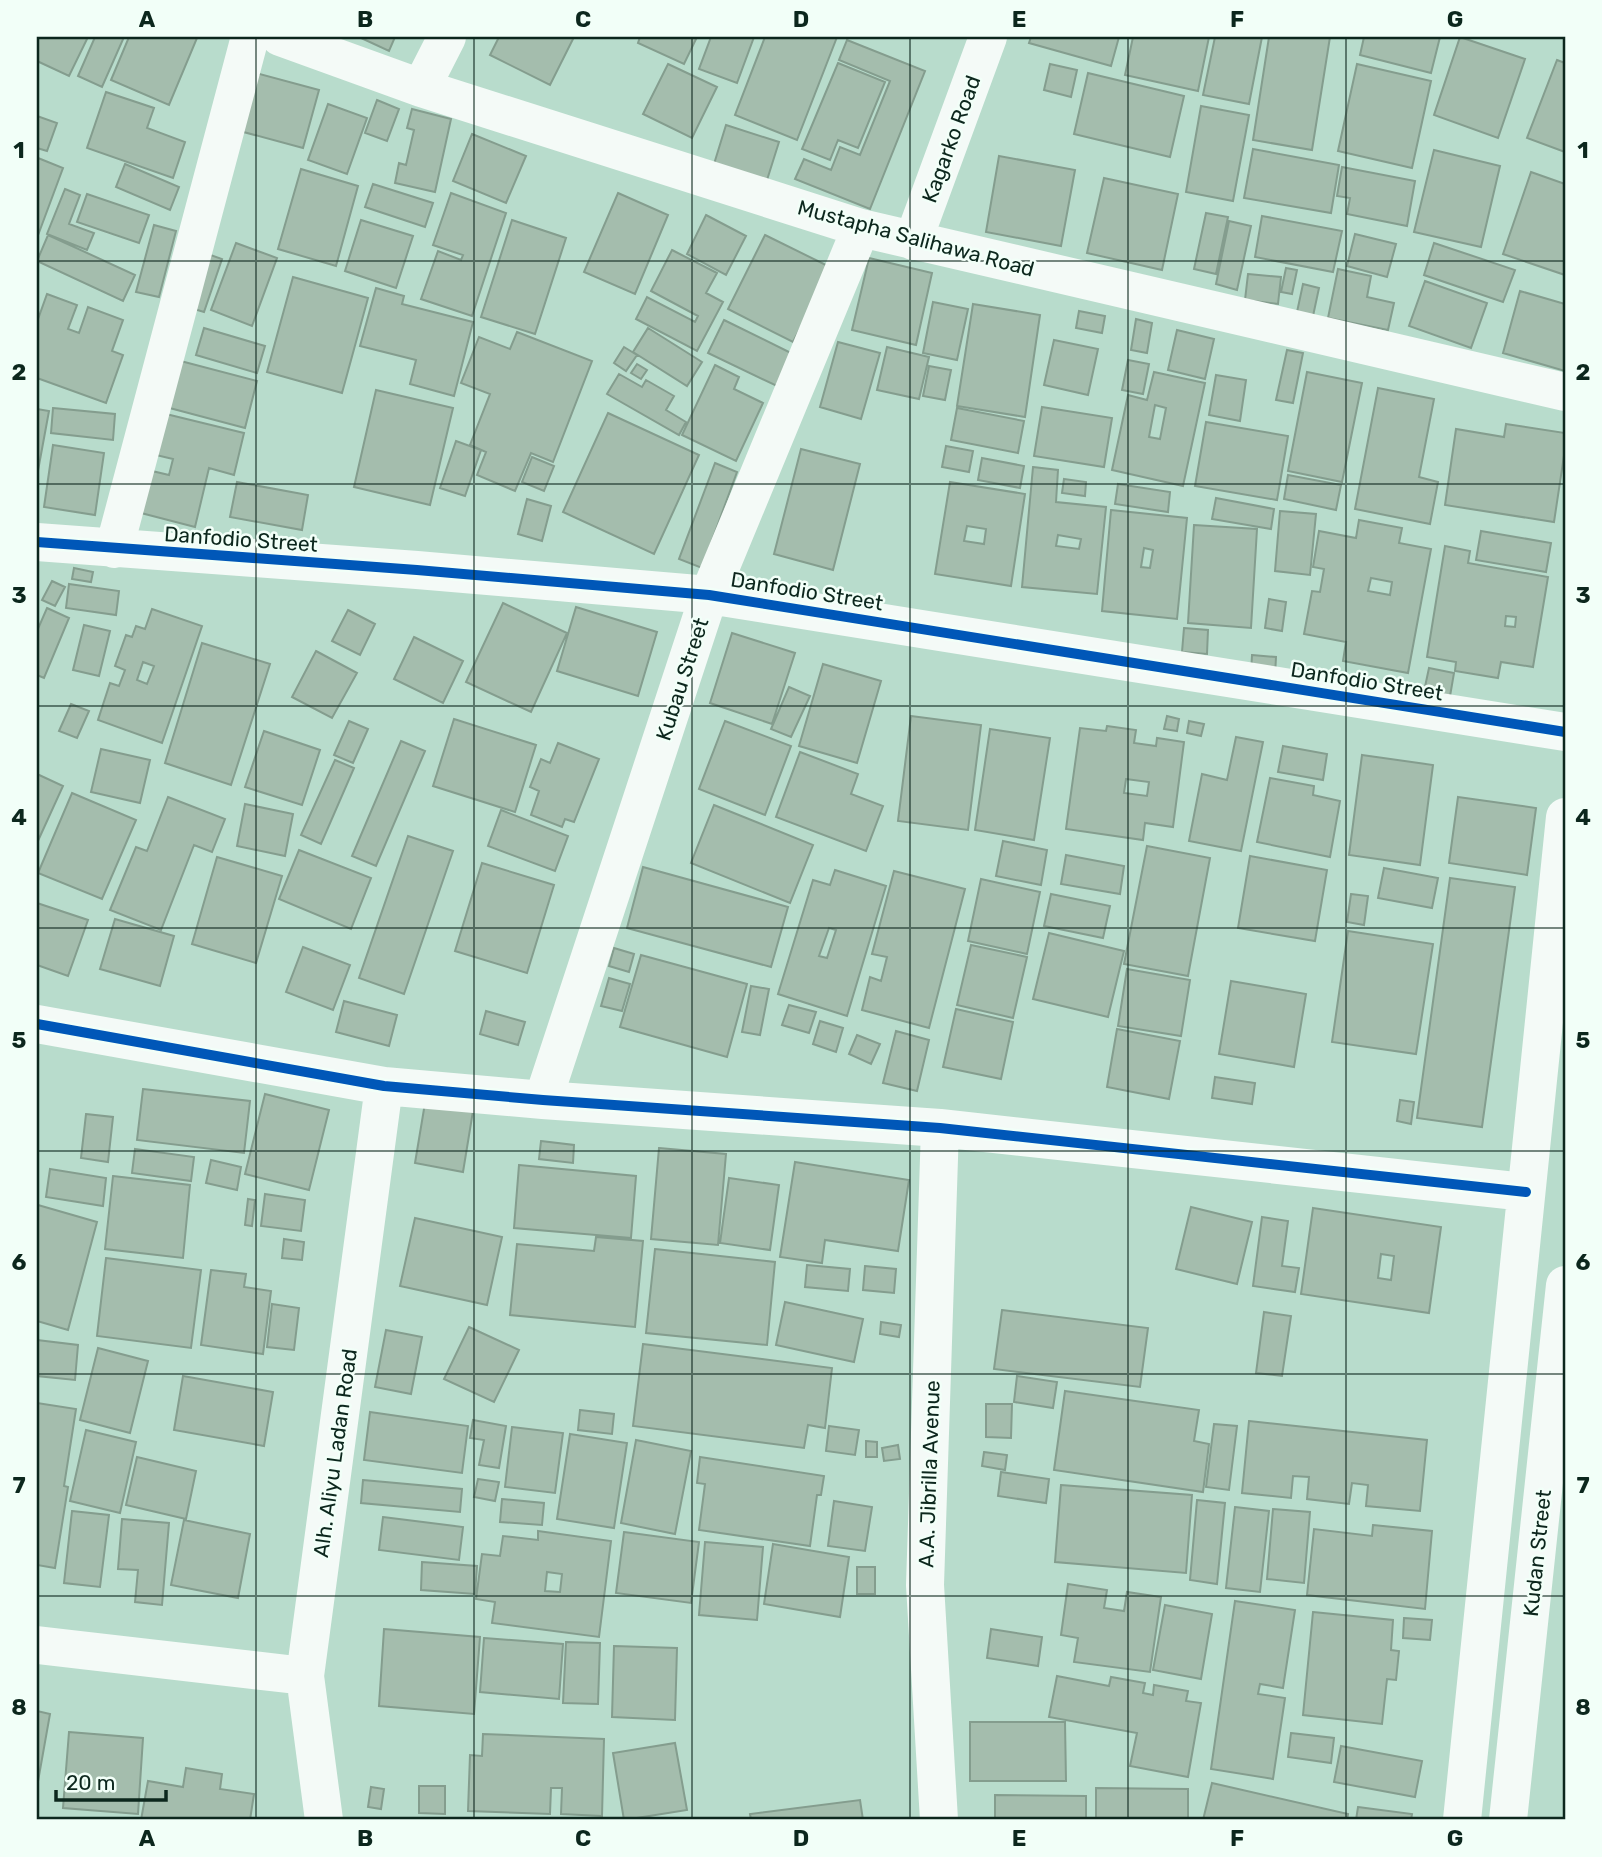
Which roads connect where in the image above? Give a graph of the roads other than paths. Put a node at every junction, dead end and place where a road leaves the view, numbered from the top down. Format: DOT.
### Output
graph roads {
  1 [pos="250,37"];
  2 [pos="280,37"];
  3 [pos="447,37"];
  4 [pos="988,37"];
  5 [pos="421,88"];
  6 [pos="861,228"];
  7 [pos="914,241"];
  8 [pos="1565,391"];
  9 [pos="37,542"];
  10 [pos="114,549"];
  11 [pos="709,595"];
  12 [pos="1565,732"];
  13 [pos="1565,817"];
  14 [pos="37,1024"];
  15 [pos="384,1086"];
  16 [pos="543,1100"];
  17 [pos="940,1128"];
  18 [pos="1527,1192"];
  19 [pos="1565,1285"];
  20 [pos="37,1645"];
  21 [pos="305,1676"];
  22 [pos="324,1820"];
  23 [pos="939,1820"];
  24 [pos="1462,1820"];
  25 [pos="1508,1820"];
  1 -- 10 [label="street"];
  2 -- 5 [label="street, Mustapha Salihawa Road"];
  3 -- 5 [label="street"];
  4 -- 7 [label="street, Kagarko Road"];
  5 -- 6 [label="street, Mustapha Salihawa Road"];
  6 -- 7 [label="street, Mustapha Salihawa Road"];
  6 -- 11 [label="street, Kubau Street"];
  7 -- 8 [label="street, Mustapha Salihawa Road"];
  9 -- 10 [label="street, Danfodio Street"];
  10 -- 11 [label="street, Danfodio Street"];
  11 -- 12 [label="street, Danfodio Street"];
  11 -- 16 [label="street, Kubau Street"];
  13 -- 18 [label="street"];
  14 -- 15 [label="street"];
  15 -- 16 [label="street"];
  15 -- 21 [label="street, Alh. Aliyu Ladan Road"];
  16 -- 17 [label="street"];
  17 -- 18 [label="street"];
  17 -- 23 [label="street, A.A. Jibrilla Avenue"];
  18 -- 24 [label="street"];
  19 -- 25 [label="street, Kudan Street"];
  20 -- 21 [label="street"];
  21 -- 22 [label="street, Alh. Aliyu Ladan Road"];
}
